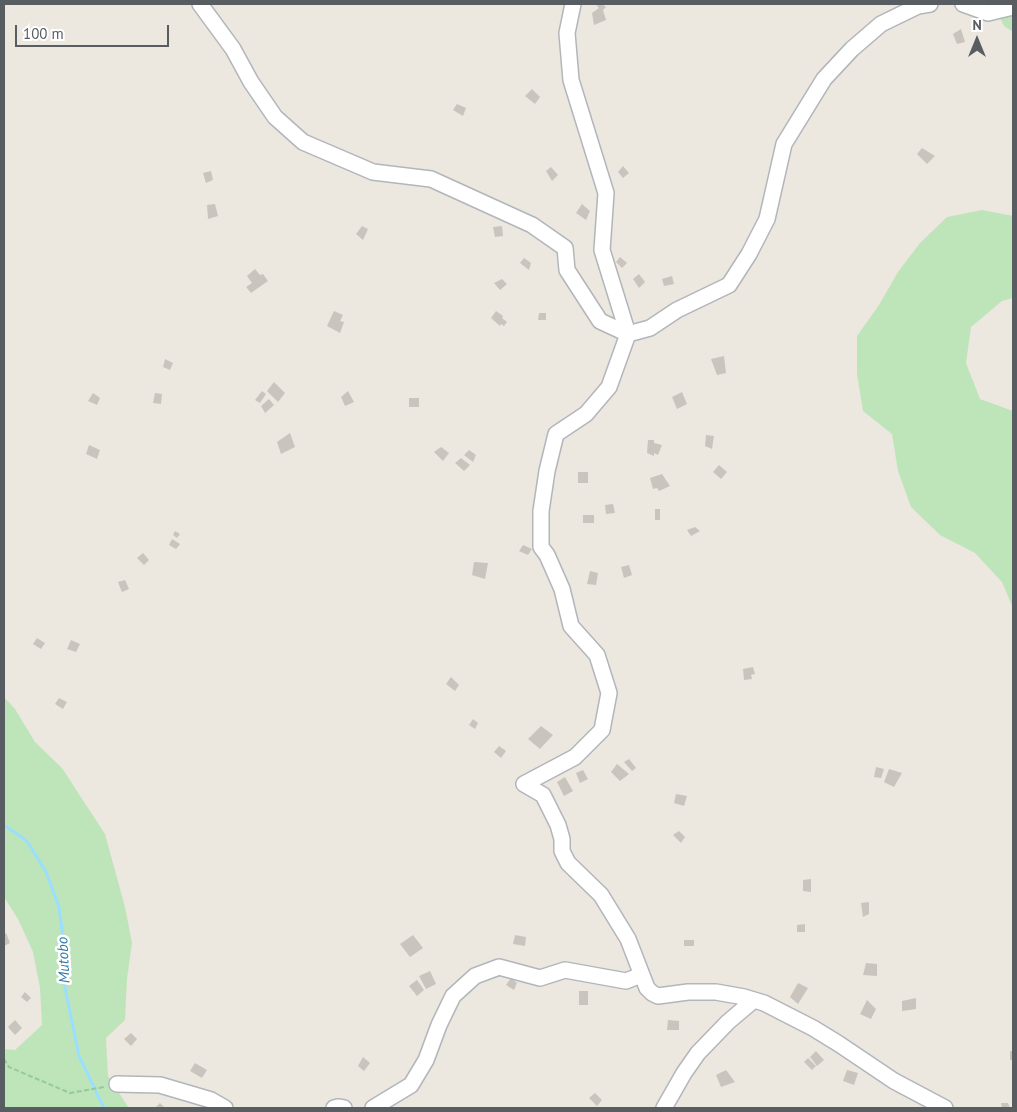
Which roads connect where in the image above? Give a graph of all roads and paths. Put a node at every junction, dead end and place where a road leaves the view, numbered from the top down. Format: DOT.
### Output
graph roads {
  1 [pos="200,4"];
  2 [pos="573,4"];
  3 [pos="930,4"];
  4 [pos="963,4"];
  5 [pos="1013,7"];
  6 [pos="628,334"];
  7 [pos="641,975"];
  8 [pos="754,1000"];
  9 [pos="4,1059"];
  10 [pos="117,1084"];
  11 [pos="226,1108"];
  12 [pos="334,1108"];
  13 [pos="344,1108"];
  14 [pos="373,1108"];
  15 [pos="664,1108"];
  16 [pos="945,1108"];
  1 -- 6 [label="street"];
  2 -- 6 [label="street"];
  3 -- 6 [label="street"];
  4 -- 5 [label="street"];
  6 -- 7 [label="street"];
  7 -- 8 [label="street"];
  7 -- 14 [label="street"];
  8 -- 15 [label="street"];
  8 -- 16 [label="street"];
  9 -- 10 [label="path"];
  10 -- 11 [label="street"];
  12 -- 13 [label="street"];
}
